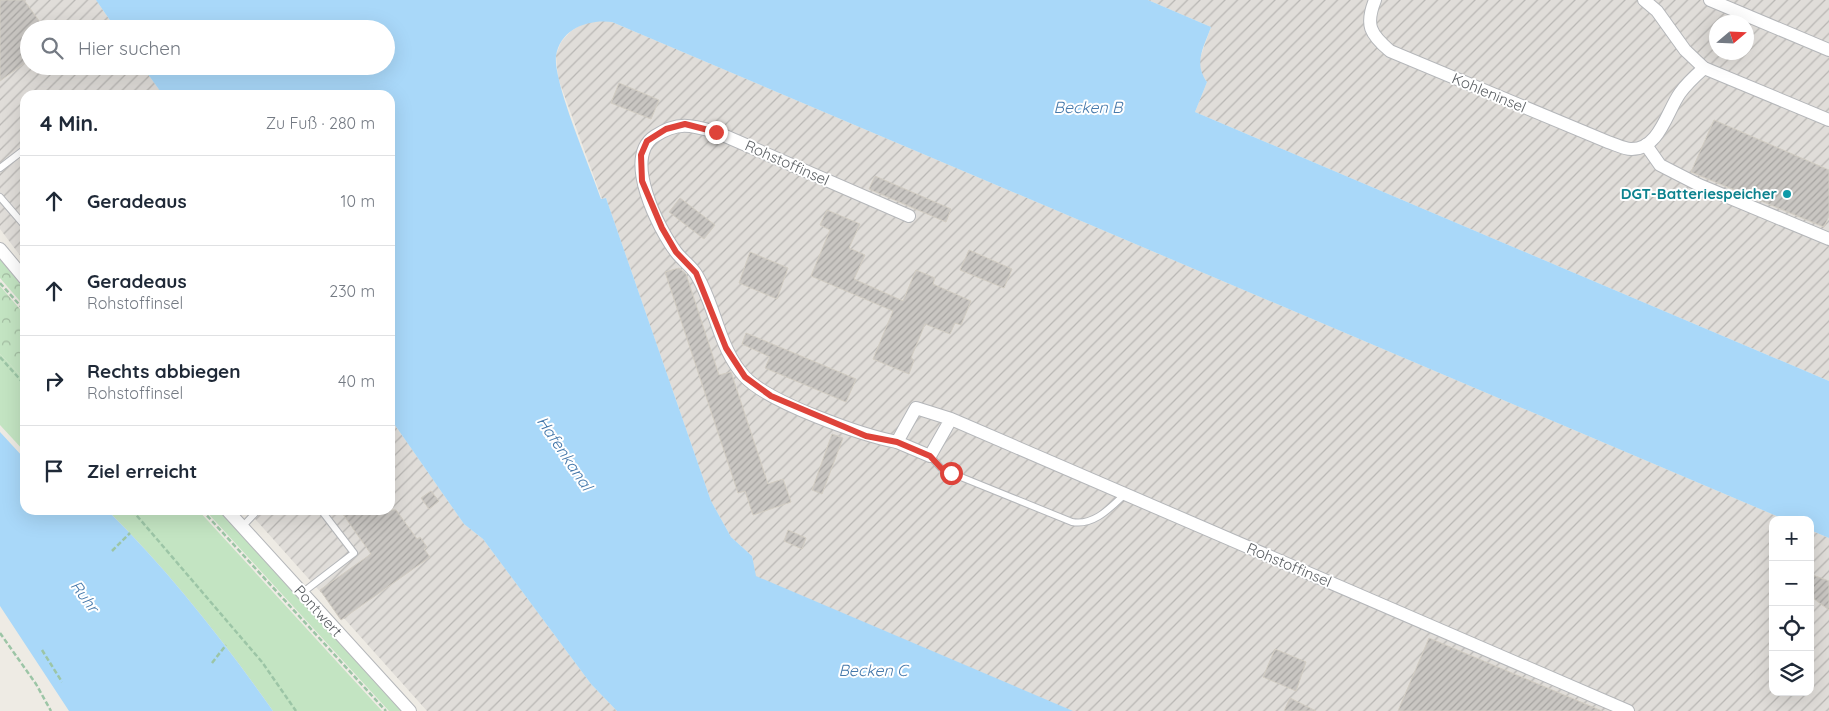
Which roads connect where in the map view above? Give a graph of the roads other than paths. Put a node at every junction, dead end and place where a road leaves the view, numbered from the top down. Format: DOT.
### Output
graph roads {
  1 [pos="1375,0"];
  2 [pos="1644,0"];
  3 [pos="1710,0"];
  4 [pos="1829,50"];
  5 [pos="1704,68"];
  6 [pos="1829,120"];
  7 [pos="1646,145"];
  8 [pos="20,153"];
  9 [pos="0,168"];
  10 [pos="0,197"];
  11 [pos="909,216"];
  12 [pos="20,220"];
  13 [pos="1829,239"];
  14 [pos="0,249"];
  15 [pos="20,273"];
  16 [pos="951,419"];
  17 [pos="897,442"];
  18 [pos="930,456"];
  19 [pos="1125,494"];
  20 [pos="231,515"];
  21 [pos="253,515"];
  22 [pos="326,515"];
  23 [pos="242,527"];
  24 [pos="302,593"];
  25 [pos="410,711"];
  26 [pos="1628,711"];
  1 -- 7 [label="street, Kohleninsel"];
  2 -- 5 [label="street"];
  3 -- 4 [label="street"];
  5 -- 6 [label="street"];
  5 -- 7 [label="street"];
  7 -- 13 [label="street"];
  8 -- 9 [label="lane"];
  10 -- 12 [label="lane"];
  11 -- 17 [label="street, Rohstoffinsel"];
  14 -- 15 [label="street"];
  16 -- 17 [label="street, Rohstoffinsel"];
  16 -- 18 [label="street"];
  16 -- 19 [label="street, Rohstoffinsel"];
  17 -- 18 [label="street, Rohstoffinsel"];
  18 -- 19 [label="lane"];
  19 -- 26 [label="street, Rohstoffinsel"];
  20 -- 23 [label="street, Pontwert"];
  21 -- 23 [label="lane"];
  22 -- 24 [label="lane"];
  23 -- 24 [label="street, Pontwert"];
  24 -- 25 [label="street, Pontwert"];
}
